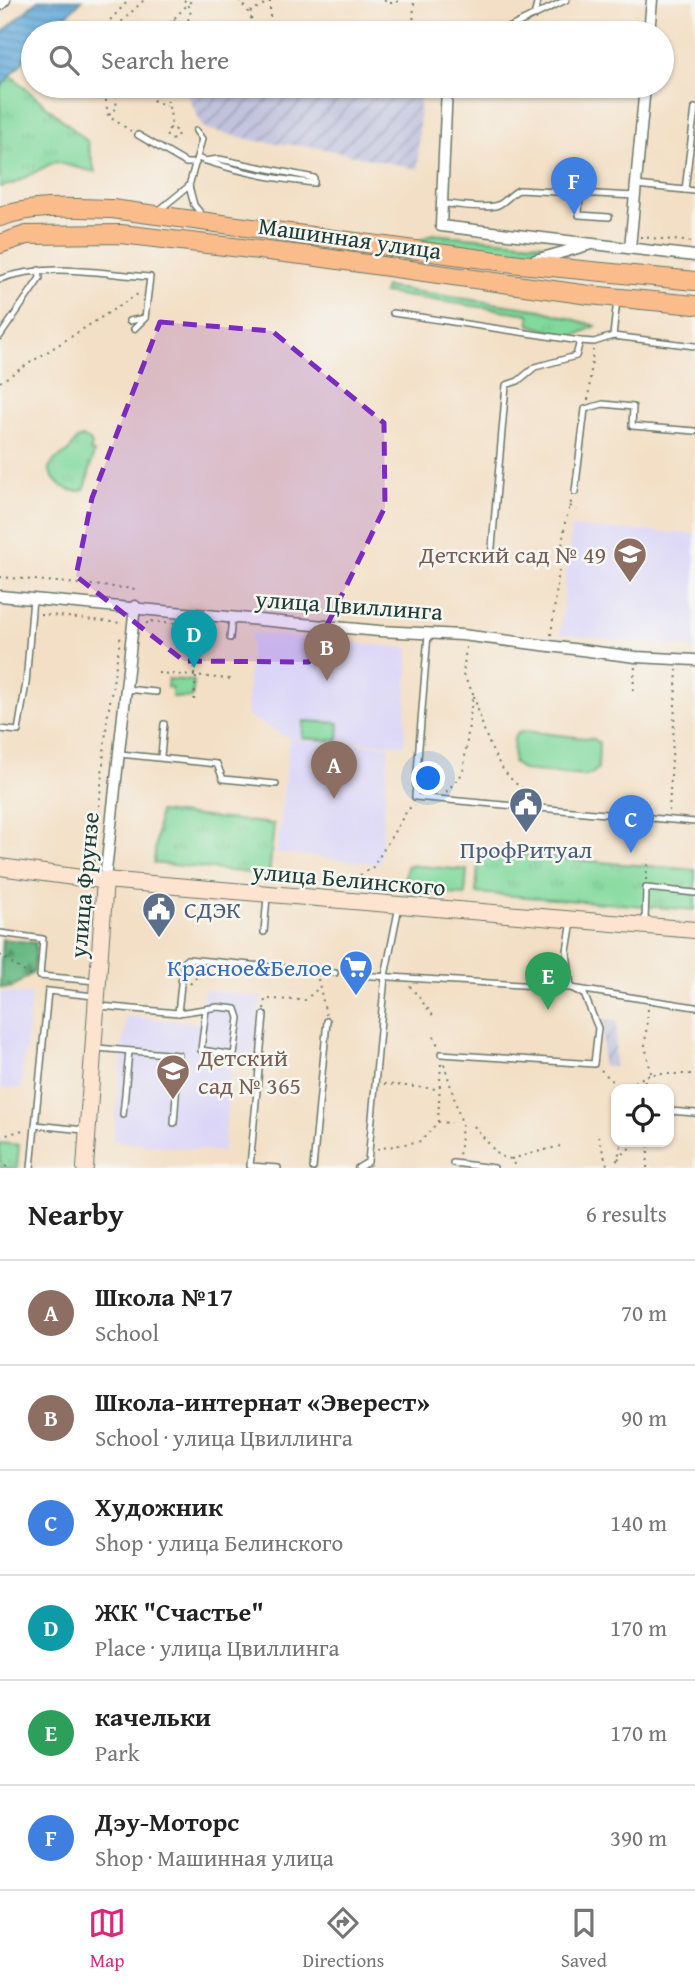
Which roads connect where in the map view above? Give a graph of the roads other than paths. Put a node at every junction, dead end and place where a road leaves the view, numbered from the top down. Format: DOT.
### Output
graph roads {
  1 [pos="5,0"];
  2 [pos="538,0"];
  3 [pos="566,0"];
  4 [pos="652,0"];
  5 [pos="0,5"];
  6 [pos="534,16"];
  7 [pos="523,21"];
  8 [pos="650,21"];
  9 [pos="446,98"];
  10 [pos="644,98"];
  11 [pos="695,108"];
  12 [pos="196,131"];
  13 [pos="138,135"];
  14 [pos="196,161"];
  15 [pos="204,161"];
  16 [pos="189,186"];
  17 [pos="635,190"];
  18 [pos="685,190"];
  19 [pos="695,191"];
  20 [pos="580,193"];
  21 [pos="442,204"];
  22 [pos="153,215"];
  23 [pos="0,217"];
  24 [pos="609,217"];
  25 [pos="207,222"];
  26 [pos="0,244"];
  27 [pos="594,244"];
  28 [pos="630,248"];
  29 [pos="695,256"];
  30 [pos="520,264"];
  31 [pos="39,270"];
  32 [pos="0,279"];
  33 [pos="695,281"];
  34 [pos="618,298"];
  35 [pos="695,305"];
  36 [pos="393,313"];
  37 [pos="145,318"];
  38 [pos="129,321"];
  39 [pos="134,329"];
  40 [pos="613,335"];
  41 [pos="0,336"];
  42 [pos="580,341"];
  43 [pos="695,346"];
  44 [pos="695,431"];
  45 [pos="575,492"];
  46 [pos="491,558"];
  47 [pos="0,596"];
  48 [pos="33,598"];
  49 [pos="135,606"];
  50 [pos="231,617"];
  51 [pos="428,632"];
  52 [pos="229,638"];
  53 [pos="695,660"];
  54 [pos="126,689"];
  55 [pos="156,692"];
  56 [pos="164,724"];
  57 [pos="0,729"];
  58 [pos="120,754"];
  59 [pos="161,756"];
  60 [pos="276,784"];
  61 [pos="695,822"];
  62 [pos="0,867"];
  63 [pos="105,880"];
  64 [pos="267,893"];
  65 [pos="695,893"];
  66 [pos="400,906"];
  67 [pos="572,921"];
  68 [pos="645,927"];
  69 [pos="695,930"];
  70 [pos="264,932"];
  71 [pos="0,933"];
  72 [pos="262,956"];
  73 [pos="261,967"];
  74 [pos="335,973"];
  75 [pos="358,975"];
  76 [pos="385,976"];
  77 [pos="571,988"];
  78 [pos="98,994"];
  79 [pos="695,1007"];
  80 [pos="206,1009"];
  81 [pos="178,1013"];
  82 [pos="264,1015"];
  83 [pos="327,1021"];
  84 [pos="94,1048"];
  85 [pos="129,1051"];
  86 [pos="441,1054"];
  87 [pos="674,1111"];
  88 [pos="695,1113"];
  89 [pos="123,1115"];
  90 [pos="174,1123"];
  91 [pos="35,1125"];
  92 [pos="89,1131"];
  93 [pos="455,1163"];
  94 [pos="369,1165"];
  95 [pos="31,1168"];
  96 [pos="85,1168"];
  97 [pos="278,1168"];
  98 [pos="313,1168"];
  99 [pos="358,1168"];
  100 [pos="494,1168"];
  1 -- 5 [label="street"];
  2 -- 6 [label="lane"];
  3 -- 6 [label="lane"];
  4 -- 8 [label="street"];
  6 -- 7 [label="lane"];
  9 -- 21 [label="street"];
  10 -- 17 [label="street"];
  11 -- 18 [label="lane"];
  12 -- 14 [label="lane"];
  13 -- 14 [label="lane"];
  14 -- 15 [label="lane"];
  14 -- 16 [label="lane"];
  15 -- 15 [label="lane"];
  16 -- 22 [label="lane"];
  16 -- 25 [label="lane"];
  17 -- 18 [label="lane"];
  17 -- 20 [label="lane"];
  17 -- 28 [label="street"];
  18 -- 19 [label="lane"];
  20 -- 21 [label="lane"];
  20 -- 24 [label="lane"];
  21 -- 27 [label="street"];
  22 -- 23 [label="main road, Машинная улица"];
  22 -- 25 [label="main road, Машинная улица"];
  25 -- 30 [label="main road, Машинная улица"];
  26 -- 34 [label="main road, Машинная улица"];
  27 -- 28 [label="street"];
  27 -- 30 [label="street"];
  28 -- 29 [label="street"];
  30 -- 33 [label="main road, Машинная улица"];
  31 -- 32 [label="lane"];
  31 -- 37 [label="lane"];
  31 -- 41 [label="lane"];
  34 -- 35 [label="main road, Машинная улица"];
  34 -- 40 [label="lane"];
  36 -- 42 [label="lane"];
  37 -- 38 [label="lane"];
  37 -- 39 [label="lane"];
  40 -- 42 [label="lane"];
  40 -- 43 [label="lane"];
  42 -- 46 [label="lane"];
  44 -- 45 [label="lane"];
  47 -- 48 [label="street, улица Цвиллинга"];
  48 -- 49 [label="street, улица Цвиллинга"];
  48 -- 57 [label="lane"];
  49 -- 50 [label="street, улица Цвиллинга"];
  49 -- 54 [label="street, улица Фрунзе"];
  50 -- 51 [label="street, улица Цвиллинга"];
  50 -- 52 [label="lane"];
  51 -- 53 [label="street, улица Цвиллинга"];
  51 -- 61 [label="lane"];
  54 -- 55 [label="lane"];
  54 -- 58 [label="street, улица Фрунзе"];
  56 -- 59 [label="lane"];
  58 -- 59 [label="lane"];
  58 -- 63 [label="street, улица Фрунзе"];
  59 -- 60 [label="lane"];
  62 -- 63 [label="main road, улица Белинского"];
  63 -- 64 [label="main road, улица Белинского"];
  63 -- 78 [label="main road, улица Фрунзе"];
  64 -- 66 [label="main road, улица Белинского"];
  64 -- 70 [label="lane"];
  65 -- 68 [label="lane"];
  66 -- 67 [label="main road, улица Белинского"];
  66 -- 76 [label="lane"];
  67 -- 68 [label="main road, улица Белинского"];
  67 -- 77 [label="lane"];
  68 -- 69 [label="main road, улица Белинского"];
  71 -- 78 [label="lane"];
  72 -- 73 [label="lane"];
  73 -- 74 [label="lane"];
  73 -- 81 [label="lane"];
  75 -- 76 [label="lane"];
  76 -- 77 [label="lane"];
  76 -- 94 [label="lane"];
  77 -- 79 [label="lane"];
  77 -- 86 [label="lane"];
  78 -- 81 [label="lane"];
  78 -- 84 [label="main road, улица Фрунзе"];
  78 -- 91 [label="lane"];
  80 -- 80 [label="lane"];
  80 -- 81 [label="lane"];
  82 -- 97 [label="lane"];
  83 -- 98 [label="lane"];
  84 -- 85 [label="lane"];
  84 -- 92 [label="main road, улица Фрунзе"];
  85 -- 89 [label="lane"];
  85 -- 90 [label="lane"];
  87 -- 88 [label="lane"];
  91 -- 92 [label="lane"];
  91 -- 95 [label="lane"];
  92 -- 96 [label="main road, улица Фрунзе"];
  93 -- 100 [label="lane"];
  94 -- 99 [label="lane"];
}
